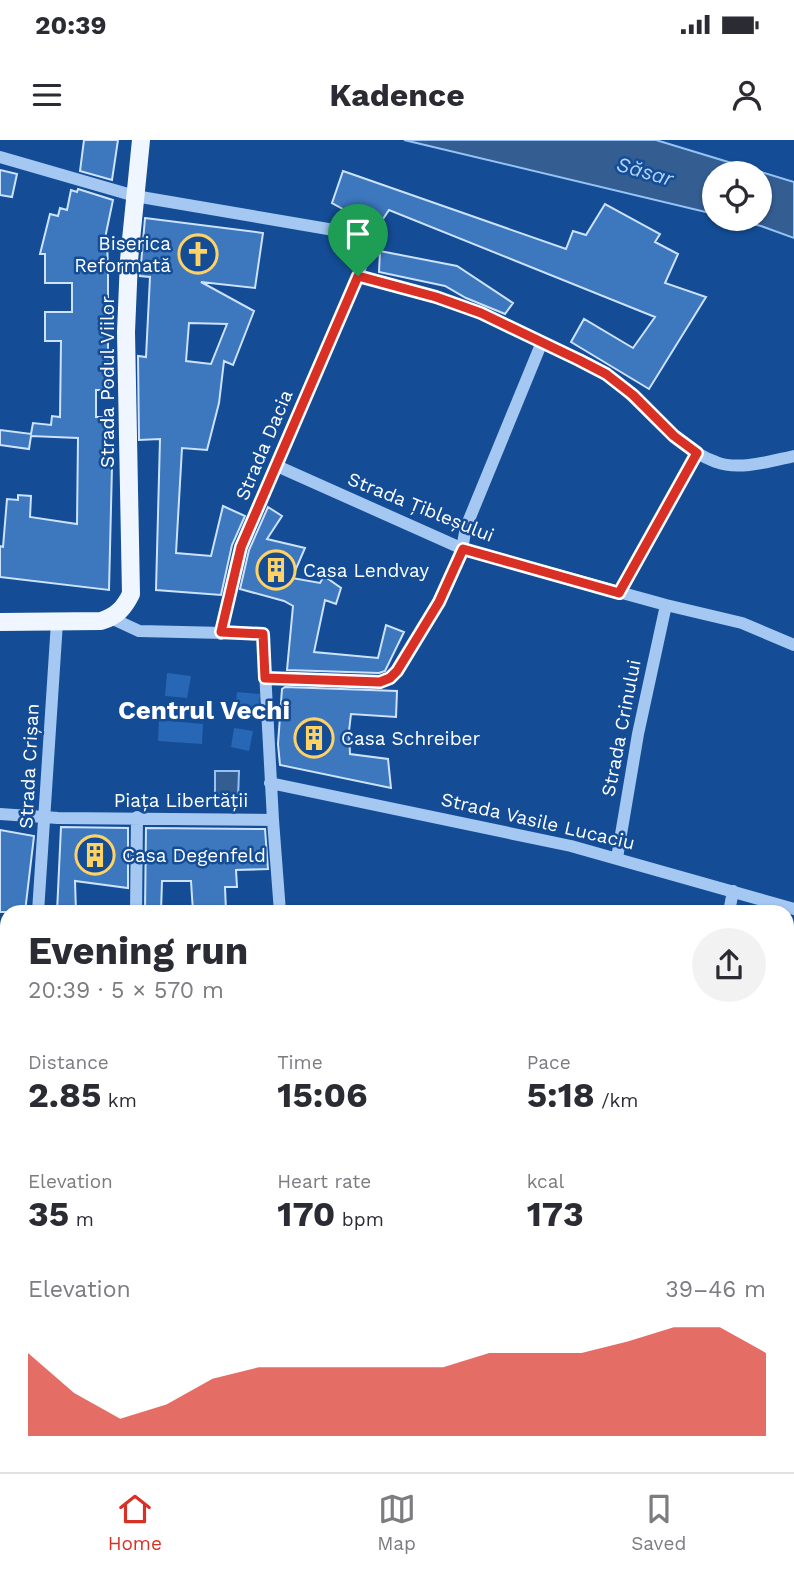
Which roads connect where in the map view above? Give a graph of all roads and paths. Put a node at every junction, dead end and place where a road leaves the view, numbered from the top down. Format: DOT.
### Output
graph roads {
  1 [pos="141,140"];
  2 [pos="0,157"];
  3 [pos="135,196"];
  4 [pos="358,276"];
  5 [pos="542,342"];
  6 [pos="697,453"];
  7 [pos="794,456"];
  8 [pos="277,466"];
  9 [pos="463,549"];
  10 [pos="619,593"];
  11 [pos="666,605"];
  12 [pos="111,618"];
  13 [pos="0,622"];
  14 [pos="57,622"];
  15 [pos="221,633"];
  16 [pos="794,645"];
  17 [pos="265,678"];
  18 [pos="271,783"];
  19 [pos="0,814"];
  20 [pos="46,817"];
  21 [pos="137,818"];
  22 [pos="273,820"];
  23 [pos="617,858"];
  24 [pos="733,891"];
  25 [pos="39,905"];
  26 [pos="136,905"];
  27 [pos="279,905"];
  28 [pos="730,905"];
  29 [pos="780,905"];
  1 -- 3 [label="main road, Strada Podul Viilor"];
  2 -- 3 [label="street"];
  3 -- 4 [label="street"];
  3 -- 12 [label="main road, Strada Podul Viilor"];
  4 -- 5 [label="street"];
  4 -- 8 [label="street, Strada Dacia"];
  5 -- 6 [label="street"];
  5 -- 9 [label="street"];
  6 -- 7 [label="street"];
  6 -- 10 [label="street"];
  8 -- 9 [label="street, Strada Țibleșului"];
  8 -- 15 [label="street, Strada Dacia"];
  9 -- 10 [label="street, Strada Țibleșului"];
  9 -- 17 [label="street"];
  10 -- 11 [label="street, Strada Țibleșului"];
  11 -- 16 [label="street, Strada Țibleșului"];
  11 -- 23 [label="street, Strada Crinului"];
  12 -- 14 [label="main road"];
  12 -- 15 [label="street, Piața Libertății"];
  13 -- 14 [label="main road"];
  14 -- 20 [label="street, Strada Crișan"];
  15 -- 17 [label="street, Piața Libertății"];
  17 -- 18 [label="street, Piața Libertății"];
  18 -- 22 [label="street, Piața Libertății"];
  18 -- 23 [label="street, Strada Vasile Lucaciu"];
  19 -- 20 [label="street, Piața Libertății"];
  20 -- 21 [label="street, Piața Libertății"];
  20 -- 25 [label="street, Strada Crișan"];
  21 -- 22 [label="street, Piața Libertății"];
  21 -- 26 [label="street"];
  22 -- 27 [label="street"];
  23 -- 24 [label="street, Strada Vasile Lucaciu"];
  24 -- 28 [label="street"];
  24 -- 29 [label="street, Strada Vasile Lucaciu"];
}
